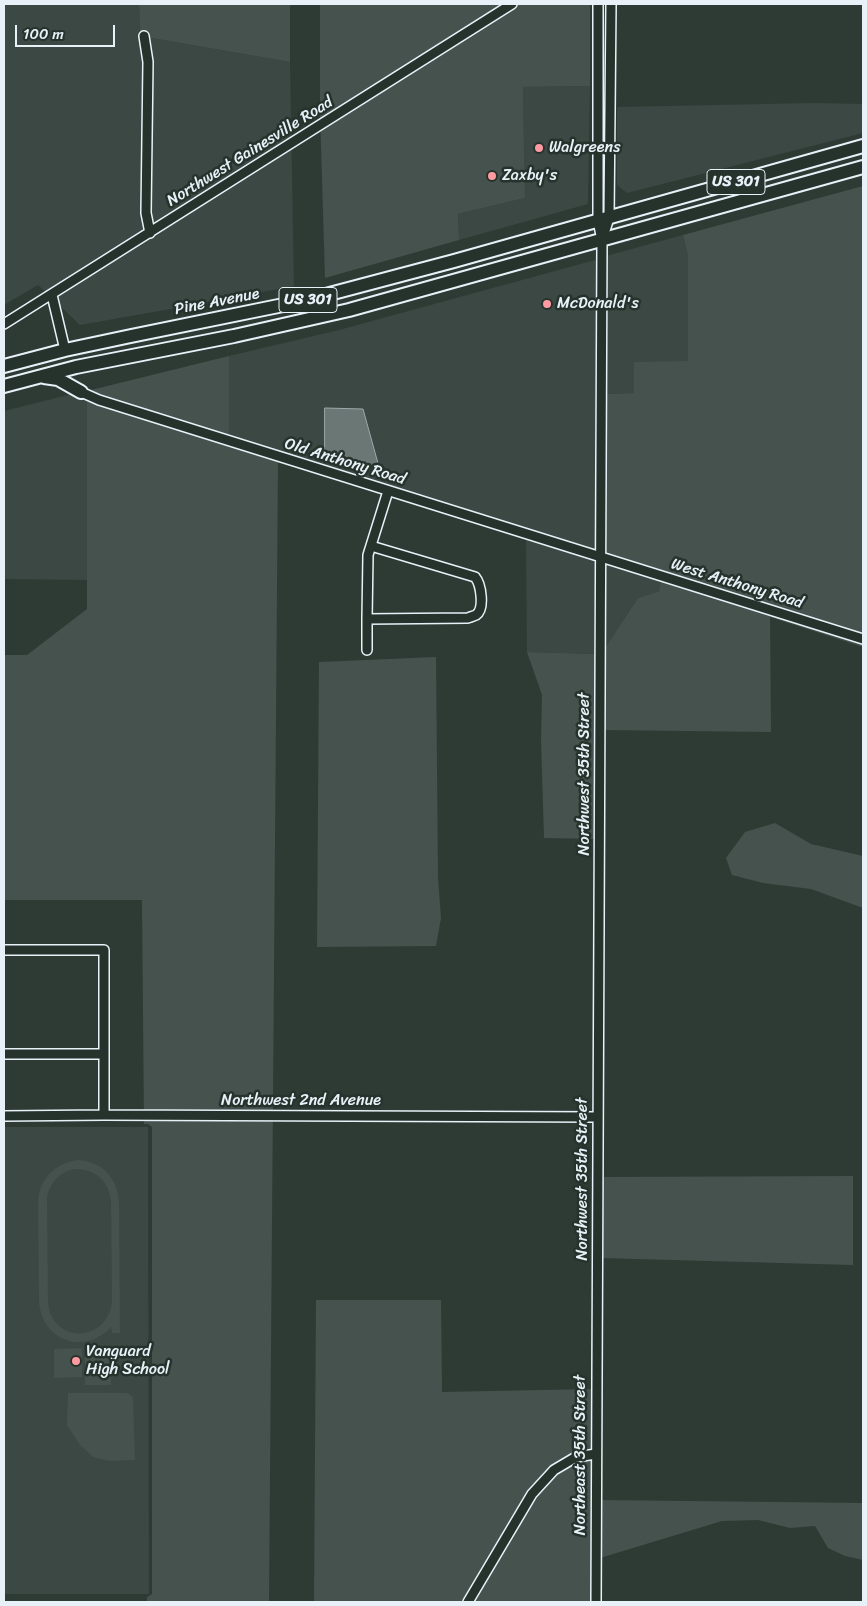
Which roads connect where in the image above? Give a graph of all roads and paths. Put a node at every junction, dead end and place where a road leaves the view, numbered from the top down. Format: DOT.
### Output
graph roads {
  1 [pos="512,4"];
  2 [pos="598,4"];
  3 [pos="611,4"];
  4 [pos="144,36"];
  5 [pos="863,146"];
  6 [pos="863,167"];
  7 [pos="604,219"];
  8 [pos="150,233"];
  9 [pos="602,240"];
  10 [pos="382,280"];
  11 [pos="52,295"];
  12 [pos="349,310"];
  13 [pos="4,324"];
  14 [pos="65,350"];
  15 [pos="9,364"];
  16 [pos="76,367"];
  17 [pos="4,372"];
  18 [pos="39,376"];
  19 [pos="4,386"];
  20 [pos="81,392"];
  21 [pos="388,491"];
  22 [pos="371,546"];
  23 [pos="601,558"];
  24 [pos="367,619"];
  25 [pos="863,640"];
  26 [pos="367,650"];
  27 [pos="4,950"];
  28 [pos="4,1054"];
  29 [pos="104,1054"];
  30 [pos="104,1115"];
  31 [pos="4,1116"];
  32 [pos="598,1117"];
  33 [pos="597,1308"];
  34 [pos="596,1454"];
  35 [pos="468,1602"];
  36 [pos="596,1602"];
  1 -- 8 [label="street, Northwest Gainesville Road"];
  2 -- 7 [label="street, Northwest 35th Street"];
  3 -- 7 [label="street, Northwest 35th Street"];
  4 -- 8 [label="street"];
  5 -- 7 [label="highway, US 301"];
  6 -- 9 [label="highway, US 301"];
  7 -- 9 [label="street, Northwest 35th Street"];
  7 -- 10 [label="highway, Pine Avenue / US 301"];
  8 -- 11 [label="street, Northwest Gainesville Road"];
  9 -- 12 [label="highway, US 301"];
  9 -- 23 [label="street, Northwest 35th Street"];
  10 -- 12 [label="highway"];
  10 -- 14 [label="highway, Pine Avenue / US 301"];
  11 -- 13 [label="street, Northwest Gainesville Road"];
  11 -- 14 [label="street"];
  12 -- 16 [label="highway, US 301"];
  14 -- 15 [label="highway, Pine Avenue / US 301"];
  14 -- 18 [label="highway"];
  15 -- 17 [label="highway"];
  16 -- 18 [label="highway, US 301"];
  16 -- 20 [label="highway"];
  18 -- 19 [label="highway, US 301"];
  18 -- 20 [label="highway"];
  20 -- 21 [label="street, Old Anthony Road"];
  21 -- 22 [label="street"];
  21 -- 23 [label="street, Old Anthony Road"];
  22 -- 24 [label="street"];
  22 -- 24 [label="street"];
  23 -- 25 [label="street, West Anthony Road"];
  23 -- 32 [label="street, Northwest 35th Street"];
  24 -- 26 [label="street"];
  27 -- 29 [label="street"];
  28 -- 29 [label="street"];
  29 -- 30 [label="street"];
  30 -- 31 [label="street, Northwest 2nd Avenue"];
  30 -- 32 [label="street, Northwest 2nd Avenue"];
  32 -- 33 [label="street, Northwest 35th Street"];
  33 -- 34 [label="street, Northeast 35th Street"];
  34 -- 35 [label="street"];
  34 -- 36 [label="street, Northeast 35th Street"];
}
